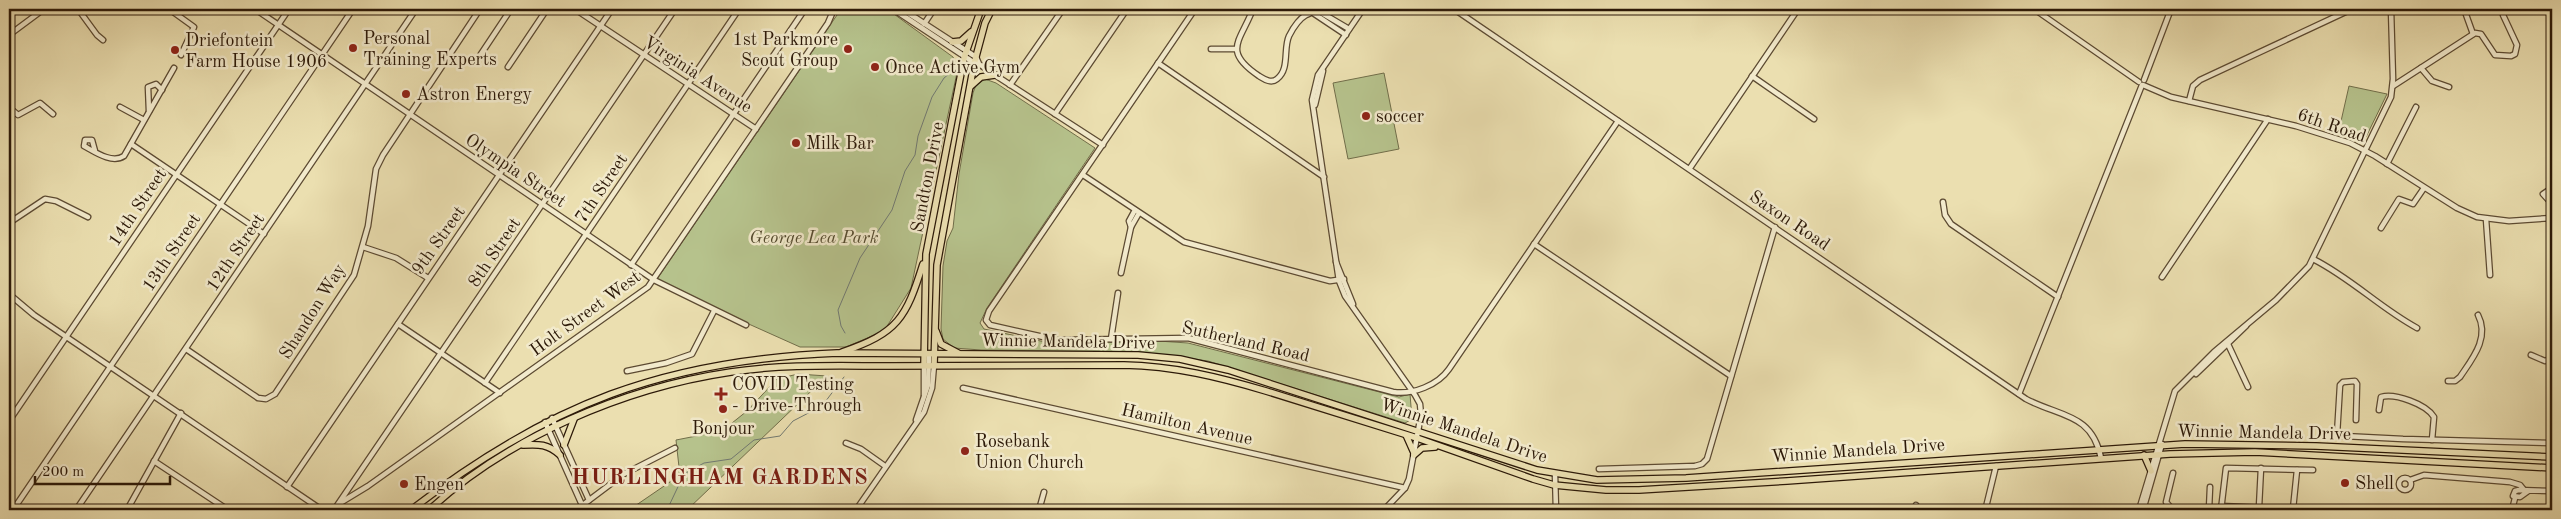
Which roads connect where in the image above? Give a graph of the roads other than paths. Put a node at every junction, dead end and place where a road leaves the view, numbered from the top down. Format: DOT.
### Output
graph roads {
  1 [pos="44,9"];
  2 [pos="78,9"];
  3 [pos="169,9"];
  4 [pos="255,9"];
  5 [pos="289,9"];
  6 [pos="353,9"];
  7 [pos="416,9"];
  8 [pos="480,9"];
  9 [pos="511,9"];
  10 [pos="547,9"];
  11 [pos="575,9"];
  12 [pos="612,9"];
  13 [pos="675,9"];
  14 [pos="739,9"];
  15 [pos="805,9"];
  16 [pos="834,9"];
  17 [pos="893,9"];
  18 [pos="902,9"];
  19 [pos="934,9"];
  20 [pos="981,9"];
  21 [pos="992,9"];
  22 [pos="1063,9"];
  23 [pos="1127,9"];
  24 [pos="1195,9"];
  25 [pos="1253,9"];
  26 [pos="1363,9"];
  27 [pos="1454,9"];
  28 [pos="1798,9"];
  29 [pos="2034,9"];
  30 [pos="2171,9"];
  31 [pos="2352,9"];
  32 [pos="2391,9"];
  33 [pos="2464,9"];
  34 [pos="1314,10"];
  35 [pos="2503,15"];
  36 [pos="924,24"];
  37 [pos="278,25"];
  38 [pos="600,26"];
  39 [pos="921,29"];
  40 [pos="1349,29"];
  41 [pos="972,30"];
  42 [pos="2473,34"];
  43 [pos="9,35"];
  44 [pos="1346,35"];
  45 [pos="103,40"];
  46 [pos="952,42"];
  47 [pos="1211,49"];
  48 [pos="1236,49"];
  49 [pos="966,51"];
  50 [pos="322,54"];
  51 [pos="182,55"];
  52 [pos="644,55"];
  53 [pos="976,57"];
  54 [pos="964,58"];
  55 [pos="477,60"];
  56 [pos="1158,63"];
  57 [pos="977,64"];
  58 [pos="508,67"];
  59 [pos="174,68"];
  60 [pos="2421,68"];
  61 [pos="995,75"];
  62 [pos="1752,76"];
  63 [pos="2142,82"];
  64 [pos="366,84"];
  65 [pos="688,85"];
  66 [pos="1010,85"];
  67 [pos="2393,86"];
  68 [pos="970,87"];
  69 [pos="2449,88"];
  70 [pos="162,90"];
  71 [pos="2189,102"];
  72 [pos="9,107"];
  73 [pos="120,107"];
  74 [pos="2416,107"];
  75 [pos="149,111"];
  76 [pos="53,114"];
  77 [pos="408,114"];
  78 [pos="732,114"];
  79 [pos="1055,114"];
  80 [pos="1814,119"];
  81 [pos="2268,119"];
  82 [pos="144,120"];
  83 [pos="1618,121"];
  84 [pos="756,129"];
  85 [pos="131,144"];
  86 [pos="1103,145"];
  87 [pos="2365,150"];
  88 [pos="95,151"];
  89 [pos="2388,164"];
  90 [pos="1690,168"];
  91 [pos="176,174"];
  92 [pos="500,174"];
  93 [pos="1083,175"];
  94 [pos="1324,177"];
  95 [pos="2424,188"];
  96 [pos="2548,191"];
  97 [pos="2552,196"];
  98 [pos="1943,202"];
  99 [pos="220,204"];
  100 [pos="543,204"];
  101 [pos="2552,204"];
  102 [pos="1134,210"];
  103 [pos="1139,213"];
  104 [pos="88,217"];
  105 [pos="2552,218"];
  106 [pos="2486,219"];
  107 [pos="9,223"];
  108 [pos="1131,227"];
  109 [pos="1775,228"];
  110 [pos="2381,228"];
  111 [pos="264,234"];
  112 [pos="586,234"];
  113 [pos="1534,244"];
  114 [pos="363,247"];
  115 [pos="926,254"];
  116 [pos="2313,259"];
  117 [pos="631,265"];
  118 [pos="1121,273"];
  119 [pos="2490,275"];
  120 [pos="2162,277"];
  121 [pos="428,278"];
  122 [pos="654,280"];
  123 [pos="1341,280"];
  124 [pos="1118,293"];
  125 [pos="9,294"];
  126 [pos="2058,297"];
  127 [pos="714,311"];
  128 [pos="2478,315"];
  129 [pos="398,324"];
  130 [pos="746,324"];
  131 [pos="934,324"];
  132 [pos="2417,328"];
  133 [pos="66,337"];
  134 [pos="1111,339"];
  135 [pos="2227,342"];
  136 [pos="186,349"];
  137 [pos="837,353"];
  138 [pos="441,354"];
  139 [pos="929,354"];
  140 [pos="960,354"];
  141 [pos="2531,355"];
  142 [pos="2552,358"];
  143 [pos="929,365"];
  144 [pos="110,366"];
  145 [pos="627,371"];
  146 [pos="1731,376"];
  147 [pos="2448,381"];
  148 [pos="485,383"];
  149 [pos="963,388"];
  150 [pos="2248,388"];
  151 [pos="1411,390"];
  152 [pos="500,393"];
  153 [pos="2019,394"];
  154 [pos="154,396"];
  155 [pos="2379,410"];
  156 [pos="181,413"];
  157 [pos="552,418"];
  158 [pos="574,419"];
  159 [pos="2356,420"];
  160 [pos="9,421"];
  161 [pos="545,422"];
  162 [pos="916,422"];
  163 [pos="556,428"];
  164 [pos="549,430"];
  165 [pos="1419,430"];
  166 [pos="2324,434"];
  167 [pos="1406,435"];
  168 [pos="2337,435"];
  169 [pos="1417,438"];
  170 [pos="2432,440"];
  171 [pos="846,443"];
  172 [pos="2552,443"];
  173 [pos="564,445"];
  174 [pos="521,446"];
  175 [pos="2160,446"];
  176 [pos="675,448"];
  177 [pos="1443,448"];
  178 [pos="2099,449"];
  179 [pos="1414,454"];
  180 [pos="2158,454"];
  181 [pos="560,455"];
  182 [pos="2144,455"];
  183 [pos="2552,457"];
  184 [pos="2100,458"];
  185 [pos="154,461"];
  186 [pos="885,466"];
  187 [pos="1996,466"];
  188 [pos="2261,468"];
  189 [pos="2552,468"];
  190 [pos="1599,469"];
  191 [pos="2296,470"];
  192 [pos="2313,470"];
  193 [pos="2151,471"];
  194 [pos="2172,473"];
  195 [pos="1555,474"];
  196 [pos="2410,480"];
  197 [pos="1554,485"];
  198 [pos="287,487"];
  199 [pos="1405,488"];
  200 [pos="2210,488"];
  201 [pos="2526,491"];
  202 [pos="2552,491"];
  203 [pos="1044,492"];
  204 [pos="589,500"];
  205 [pos="340,504"];
  206 [pos="582,506"];
  207 [pos="2259,507"];
  208 [pos="2221,508"];
  209 [pos="129,509"];
  210 [pos="2172,509"];
  211 [pos="13,510"];
  212 [pos="76,510"];
  213 [pos="228,510"];
  214 [pos="322,510"];
  215 [pos="334,510"];
  216 [pos="412,510"];
  217 [pos="428,510"];
  218 [pos="576,510"];
  219 [pos="856,510"];
  220 [pos="1040,510"];
  221 [pos="1384,510"];
  222 [pos="1556,510"];
  223 [pos="2009,510"];
  224 [pos="2139,510"];
  225 [pos="2143,510"];
  226 [pos="2512,510"];
  1 -- 43 [label="street"];
  2 -- 45 [label="street"];
  3 -- 51 [label="street"];
  4 -- 37 [label="street, Olympia Street"];
  5 -- 37 [label="street, 14th Street"];
  6 -- 50 [label="street, 13th Street"];
  7 -- 64 [label="street, 12th Street"];
  8 -- 77 [label="street, Shandon Way"];
  9 -- 55 [label="street"];
  10 -- 58 [label="street"];
  11 -- 38 [label="street, Virginia Avenue"];
  12 -- 38 [label="street, 9th Street"];
  13 -- 52 [label="street, 8th Street"];
  14 -- 65 [label="street, 7th Street"];
  15 -- 78 [label="street"];
  16 -- 84 [label="street, Holt Street West"];
  17 -- 39 [label="street"];
  18 -- 36 [label="street"];
  19 -- 36 [label="street"];
  20 -- 41 [label="main road, Sandton Drive"];
  21 -- 53 [label="main road, Sandton Drive"];
  22 -- 66 [label="street"];
  23 -- 79 [label="street"];
  24 -- 56 [label="street"];
  25 -- 48 [label="street"];
  26 -- 40 [label="street"];
  27 -- 83 [label="street, Saxon Road"];
  28 -- 62 [label="street"];
  29 -- 63 [label="street, 6th Road"];
  30 -- 63 [label="street"];
  31 -- 71 [label="street"];
  32 -- 67 [label="street"];
  33 -- 42 [label="street"];
  34 -- 40 [label="street"];
  34 -- 44 [label="street"];
  34 -- 48 [label="street"];
  35 -- 42 [label="street"];
  36 -- 39 [label="street"];
  36 -- 46 [label="street"];
  37 -- 50 [label="street, Olympia Street"];
  37 -- 91 [label="street, 14th Street"];
  38 -- 52 [label="street, Virginia Avenue"];
  38 -- 92 [label="street, 9th Street"];
  39 -- 54 [label="street"];
  40 -- 44 [label="street"];
  41 -- 46 [label="main road"];
  41 -- 49 [label="main road, Sandton Drive"];
  42 -- 60 [label="street"];
  44 -- 94 [label="street"];
  46 -- 49 [label="street"];
  47 -- 48 [label="street"];
  49 -- 53 [label="street"];
  49 -- 54 [label="main road, Sandton Drive"];
  50 -- 64 [label="street, Olympia Street"];
  50 -- 99 [label="street, 13th Street"];
  52 -- 65 [label="street, Virginia Avenue"];
  52 -- 100 [label="street, 8th Street"];
  53 -- 57 [label="main road, Sandton Drive"];
  54 -- 57 [label="street"];
  54 -- 115 [label="main road, Sandton Drive"];
  56 -- 86 [label="street"];
  56 -- 94 [label="street"];
  57 -- 61 [label="street"];
  57 -- 68 [label="main road, Sandton Drive"];
  59 -- 70 [label="street"];
  60 -- 67 [label="street"];
  60 -- 69 [label="street"];
  61 -- 66 [label="street"];
  61 -- 68 [label="main road"];
  62 -- 80 [label="street"];
  62 -- 90 [label="street"];
  63 -- 71 [label="street, 6th Road"];
  63 -- 126 [label="street"];
  64 -- 77 [label="street, Olympia Street"];
  64 -- 111 [label="street, 12th Street"];
  65 -- 78 [label="street, Virginia Avenue"];
  65 -- 112 [label="street, 7th Street"];
  66 -- 79 [label="street"];
  67 -- 87 [label="street"];
  68 -- 131 [label="main road, Sandton Drive"];
  70 -- 75 [label="street"];
  70 -- 75 [label="street"];
  71 -- 81 [label="street, 6th Road"];
  72 -- 76 [label="street"];
  73 -- 82 [label="street"];
  74 -- 89 [label="street"];
  75 -- 82 [label="street"];
  77 -- 92 [label="street, Olympia Street"];
  77 -- 114 [label="street, Shandon Way"];
  78 -- 84 [label="street, Virginia Avenue"];
  78 -- 117 [label="street"];
  79 -- 86 [label="street"];
  81 -- 87 [label="street, 6th Road"];
  81 -- 120 [label="street"];
  82 -- 85 [label="street"];
  83 -- 90 [label="street, Saxon Road"];
  83 -- 113 [label="street, Sutherland Road"];
  84 -- 122 [label="street, Holt Street West"];
  85 -- 88 [label="street"];
  85 -- 91 [label="street"];
  86 -- 93 [label="street"];
  87 -- 89 [label="street, 6th Road"];
  87 -- 116 [label="street"];
  89 -- 95 [label="street, 6th Road"];
  90 -- 109 [label="street, Saxon Road"];
  91 -- 99 [label="street"];
  91 -- 133 [label="street, 14th Street"];
  92 -- 100 [label="street, Olympia Street"];
  92 -- 121 [label="street, 9th Street"];
  93 -- 102 [label="street"];
  93 -- 134 [label="street, Sutherland Road"];
  94 -- 123 [label="street"];
  95 -- 106 [label="street, 6th Road"];
  95 -- 110 [label="street"];
  96 -- 97 [label="street"];
  96 -- 101 [label="street"];
  98 -- 126 [label="street"];
  99 -- 111 [label="street"];
  99 -- 144 [label="street, 13th Street"];
  100 -- 112 [label="street, Olympia Street"];
  100 -- 138 [label="street, 8th Street"];
  102 -- 103 [label="street"];
  102 -- 108 [label="street"];
  103 -- 108 [label="street"];
  103 -- 123 [label="street"];
  104 -- 107 [label="street"];
  105 -- 106 [label="street, 6th Road"];
  106 -- 119 [label="street"];
  108 -- 118 [label="street"];
  109 -- 146 [label="street"];
  109 -- 153 [label="street, Saxon Road"];
  111 -- 136 [label="street, 12th Street"];
  112 -- 117 [label="street, Olympia Street"];
  112 -- 148 [label="street, 7th Street"];
  113 -- 146 [label="street"];
  113 -- 151 [label="street, Sutherland Road"];
  114 -- 121 [label="street"];
  114 -- 136 [label="street, Shandon Way"];
  115 -- 137 [label="main road"];
  115 -- 139 [label="main road, Sandton Drive"];
  116 -- 132 [label="street"];
  116 -- 135 [label="street"];
  117 -- 122 [label="street, Olympia Street"];
  121 -- 129 [label="street, 9th Street"];
  122 -- 127 [label="street, Olympia Street"];
  122 -- 152 [label="street, Holt Street West"];
  123 -- 151 [label="street"];
  124 -- 134 [label="street"];
  125 -- 133 [label="street"];
  126 -- 153 [label="street"];
  127 -- 130 [label="street, Olympia Street"];
  127 -- 145 [label="street"];
  128 -- 147 [label="street"];
  129 -- 138 [label="street"];
  129 -- 198 [label="street, 9th Street"];
  131 -- 139 [label="main road, Sandton Drive"];
  131 -- 140 [label="main road"];
  133 -- 144 [label="street"];
  133 -- 160 [label="street, 14th Street"];
  134 -- 151 [label="street, Sutherland Road"];
  135 -- 150 [label="street"];
  135 -- 175 [label="street"];
  136 -- 154 [label="street, 12th Street"];
  137 -- 139 [label="main road, Winnie Mandela Drive"];
  137 -- 157 [label="main road, Winnie Mandela Drive"];
  138 -- 148 [label="street"];
  138 -- 205 [label="street, 8th Street"];
  139 -- 140 [label="main road, Winnie Mandela Drive"];
  139 -- 143 [label="main road"];
  139 -- 143 [label="main road"];
  140 -- 165 [label="main road, Winnie Mandela Drive"];
  141 -- 142 [label="street"];
  143 -- 158 [label="main road, Winnie Mandela Drive"];
  143 -- 162 [label="street"];
  143 -- 162 [label="street"];
  143 -- 167 [label="main road, Winnie Mandela Drive"];
  144 -- 154 [label="street"];
  144 -- 211 [label="street, 13th Street"];
  146 -- 190 [label="street"];
  148 -- 152 [label="street"];
  149 -- 199 [label="street, Hamilton Avenue"];
  151 -- 165 [label="street"];
  152 -- 205 [label="street, Holt Street West"];
  153 -- 178 [label="street, Saxon Road"];
  154 -- 156 [label="street"];
  154 -- 212 [label="street, 12th Street"];
  155 -- 170 [label="street"];
  156 -- 185 [label="street"];
  156 -- 198 [label="street"];
  157 -- 161 [label="main road, Winnie Mandela Drive"];
  157 -- 163 [label="street"];
  158 -- 163 [label="main road, Winnie Mandela Drive"];
  158 -- 173 [label="main road"];
  159 -- 168 [label="street"];
  161 -- 164 [label="street"];
  161 -- 216 [label="main road, Winnie Mandela Drive"];
  162 -- 186 [label="street"];
  163 -- 164 [label="main road, Winnie Mandela Drive"];
  163 -- 173 [label="street"];
  164 -- 174 [label="main road, Winnie Mandela Drive"];
  164 -- 181 [label="street"];
  165 -- 169 [label="street"];
  165 -- 195 [label="main road, Winnie Mandela Drive"];
  166 -- 168 [label="street"];
  167 -- 169 [label="main road, Winnie Mandela Drive"];
  167 -- 179 [label="main road"];
  168 -- 170 [label="street"];
  169 -- 177 [label="main road, Winnie Mandela Drive"];
  169 -- 179 [label="street"];
  170 -- 172 [label="street"];
  171 -- 186 [label="street"];
  173 -- 204 [label="street"];
  174 -- 181 [label="main road"];
  174 -- 217 [label="main road, Winnie Mandela Drive"];
  175 -- 178 [label="main road, Winnie Mandela Drive"];
  175 -- 180 [label="street"];
  175 -- 183 [label="main road, Winnie Mandela Drive"];
  176 -- 204 [label="street"];
  177 -- 179 [label="main road"];
  177 -- 197 [label="main road, Winnie Mandela Drive"];
  178 -- 184 [label="street, Saxon Road"];
  178 -- 195 [label="main road, Winnie Mandela Drive"];
  179 -- 199 [label="street"];
  180 -- 182 [label="main road, Winnie Mandela Drive"];
  180 -- 189 [label="main road, Winnie Mandela Drive"];
  180 -- 193 [label="street"];
  180 -- 225 [label="street"];
  181 -- 206 [label="street"];
  182 -- 184 [label="main road, Winnie Mandela Drive"];
  182 -- 193 [label="main road"];
  184 -- 187 [label="main road, Winnie Mandela Drive"];
  185 -- 209 [label="street"];
  185 -- 213 [label="street"];
  186 -- 219 [label="street"];
  187 -- 197 [label="main road, Winnie Mandela Drive"];
  187 -- 223 [label="street"];
  188 -- 191 [label="street"];
  188 -- 207 [label="street"];
  188 -- 208 [label="street"];
  191 -- 192 [label="street"];
  191 -- 207 [label="street"];
  193 -- 224 [label="street"];
  194 -- 210 [label="street"];
  195 -- 197 [label="street"];
  196 -- 201 [label="street"];
  197 -- 222 [label="street"];
  198 -- 214 [label="street"];
  199 -- 221 [label="street"];
  200 -- 210 [label="street"];
  201 -- 202 [label="street"];
  201 -- 226 [label="street"];
  203 -- 220 [label="street"];
  204 -- 206 [label="street"];
  205 -- 215 [label="street, 8th Street"];
  206 -- 218 [label="street"];
  207 -- 208 [label="street"];
}
